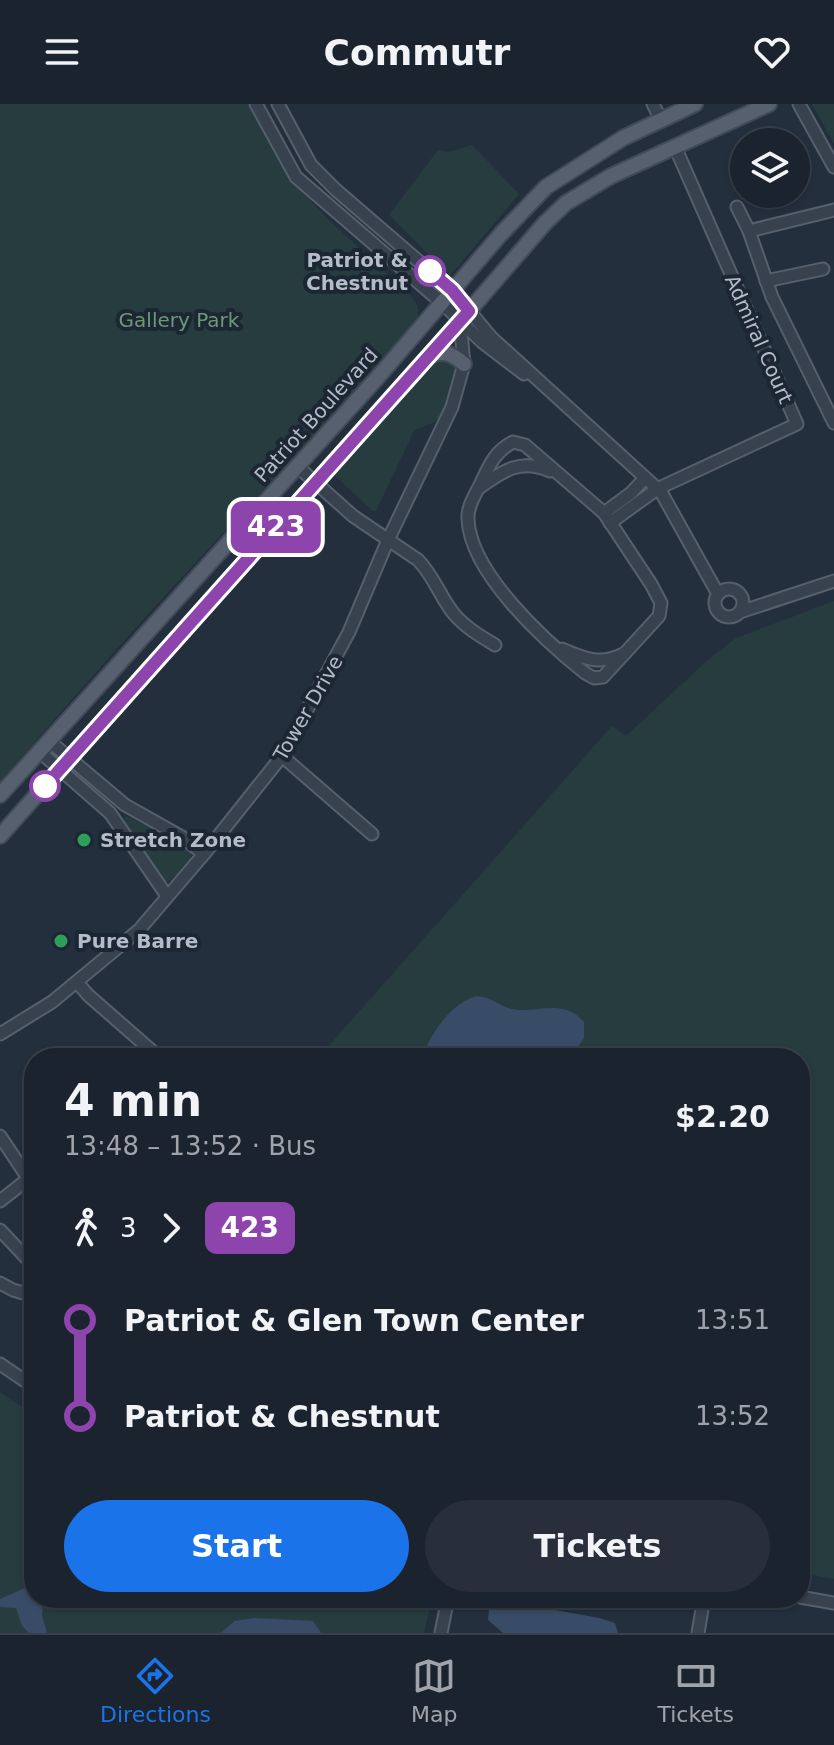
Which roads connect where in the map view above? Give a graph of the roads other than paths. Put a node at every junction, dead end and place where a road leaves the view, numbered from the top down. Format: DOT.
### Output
graph roads {
  1 [pos="256,104"];
  2 [pos="278,104"];
  3 [pos="653,104"];
  4 [pos="695,104"];
  5 [pos="769,104"];
  6 [pos="799,104"];
  7 [pos="661,120"];
  8 [pos="676,149"];
  9 [pos="834,167"];
  10 [pos="738,208"];
  11 [pos="834,210"];
  12 [pos="749,231"];
  13 [pos="823,269"];
  14 [pos="766,281"];
  15 [pos="452,290"];
  16 [pos="441,302"];
  17 [pos="465,316"];
  18 [pos="430,355"];
  19 [pos="464,364"];
  20 [pos="834,423"];
  21 [pos="297,466"];
  22 [pos="558,475"];
  23 [pos="645,478"];
  24 [pos="314,483"];
  25 [pos="478,489"];
  26 [pos="657,489"];
  27 [pos="607,518"];
  28 [pos="388,540"];
  29 [pos="834,581"];
  30 [pos="718,594"];
  31 [pos="740,612"];
  32 [pos="495,645"];
  33 [pos="44,746"];
  34 [pos="282,756"];
  35 [pos="65,764"];
  36 [pos="0,795"];
  37 [pos="126,806"];
  38 [pos="117,822"];
  39 [pos="372,834"];
  40 [pos="0,836"];
  41 [pos="204,854"];
  42 [pos="167,896"];
  43 [pos="77,982"];
  44 [pos="0,1034"];
  45 [pos="149,1048"];
  46 [pos="0,1136"];
  47 [pos="24,1172"];
  48 [pos="24,1187"];
  49 [pos="0,1201"];
  50 [pos="0,1230"];
  51 [pos="24,1255"];
  52 [pos="0,1283"];
  53 [pos="24,1292"];
  54 [pos="0,1364"];
  55 [pos="24,1381"];
  56 [pos="810,1599"];
  57 [pos="834,1603"];
  58 [pos="446,1608"];
  59 [pos="702,1608"];
  60 [pos="441,1633"];
  61 [pos="698,1633"];
  1 -- 16 [label="street"];
  2 -- 15 [label="street"];
  3 -- 7 [label="street"];
  4 -- 7 [label="main road, Patriot Boulevard"];
  5 -- 8 [label="main road"];
  6 -- 9 [label="street"];
  7 -- 15 [label="main road, Patriot Boulevard"];
  8 -- 17 [label="main road"];
  8 -- 26 [label="street, Admiral Court"];
  10 -- 12 [label="street"];
  11 -- 12 [label="street"];
  12 -- 14 [label="street"];
  13 -- 14 [label="street"];
  14 -- 20 [label="street"];
  15 -- 16 [label="main road, Patriot Boulevard"];
  15 -- 17 [label="street"];
  16 -- 17 [label="street"];
  16 -- 21 [label="main road, Patriot Boulevard"];
  17 -- 18 [label="main road"];
  17 -- 19 [label="street, Tower Drive"];
  17 -- 23 [label="street"];
  18 -- 19 [label="main road"];
  18 -- 24 [label="main road"];
  19 -- 28 [label="street, Tower Drive"];
  21 -- 24 [label="street"];
  21 -- 33 [label="main road, Patriot Boulevard"];
  22 -- 25 [label="street"];
  22 -- 25 [label="street"];
  22 -- 27 [label="street"];
  23 -- 26 [label="street"];
  23 -- 27 [label="street"];
  24 -- 28 [label="street"];
  24 -- 35 [label="main road"];
  25 -- 27 [label="street"];
  26 -- 27 [label="street, Admiral Court"];
  26 -- 30 [label="street"];
  28 -- 32 [label="street"];
  28 -- 34 [label="street, Tower Drive"];
  29 -- 31 [label="street"];
  30 -- 31 [label="street"];
  30 -- 31 [label="street"];
  33 -- 35 [label="street"];
  33 -- 36 [label="main road, Patriot Boulevard"];
  34 -- 39 [label="street"];
  34 -- 41 [label="street, Tower Drive"];
  35 -- 37 [label="street"];
  35 -- 38 [label="street"];
  35 -- 40 [label="main road"];
  37 -- 38 [label="street"];
  37 -- 41 [label="street"];
  38 -- 42 [label="street"];
  41 -- 42 [label="street, Tower Drive"];
  42 -- 43 [label="street, Tower Drive"];
  43 -- 44 [label="street, Tower Drive"];
  43 -- 45 [label="street"];
  46 -- 47 [label="street"];
  48 -- 49 [label="street"];
  50 -- 51 [label="street"];
  52 -- 53 [label="street"];
  54 -- 55 [label="street"];
  56 -- 57 [label="street"];
  58 -- 60 [label="street"];
  59 -- 61 [label="street"];
}
